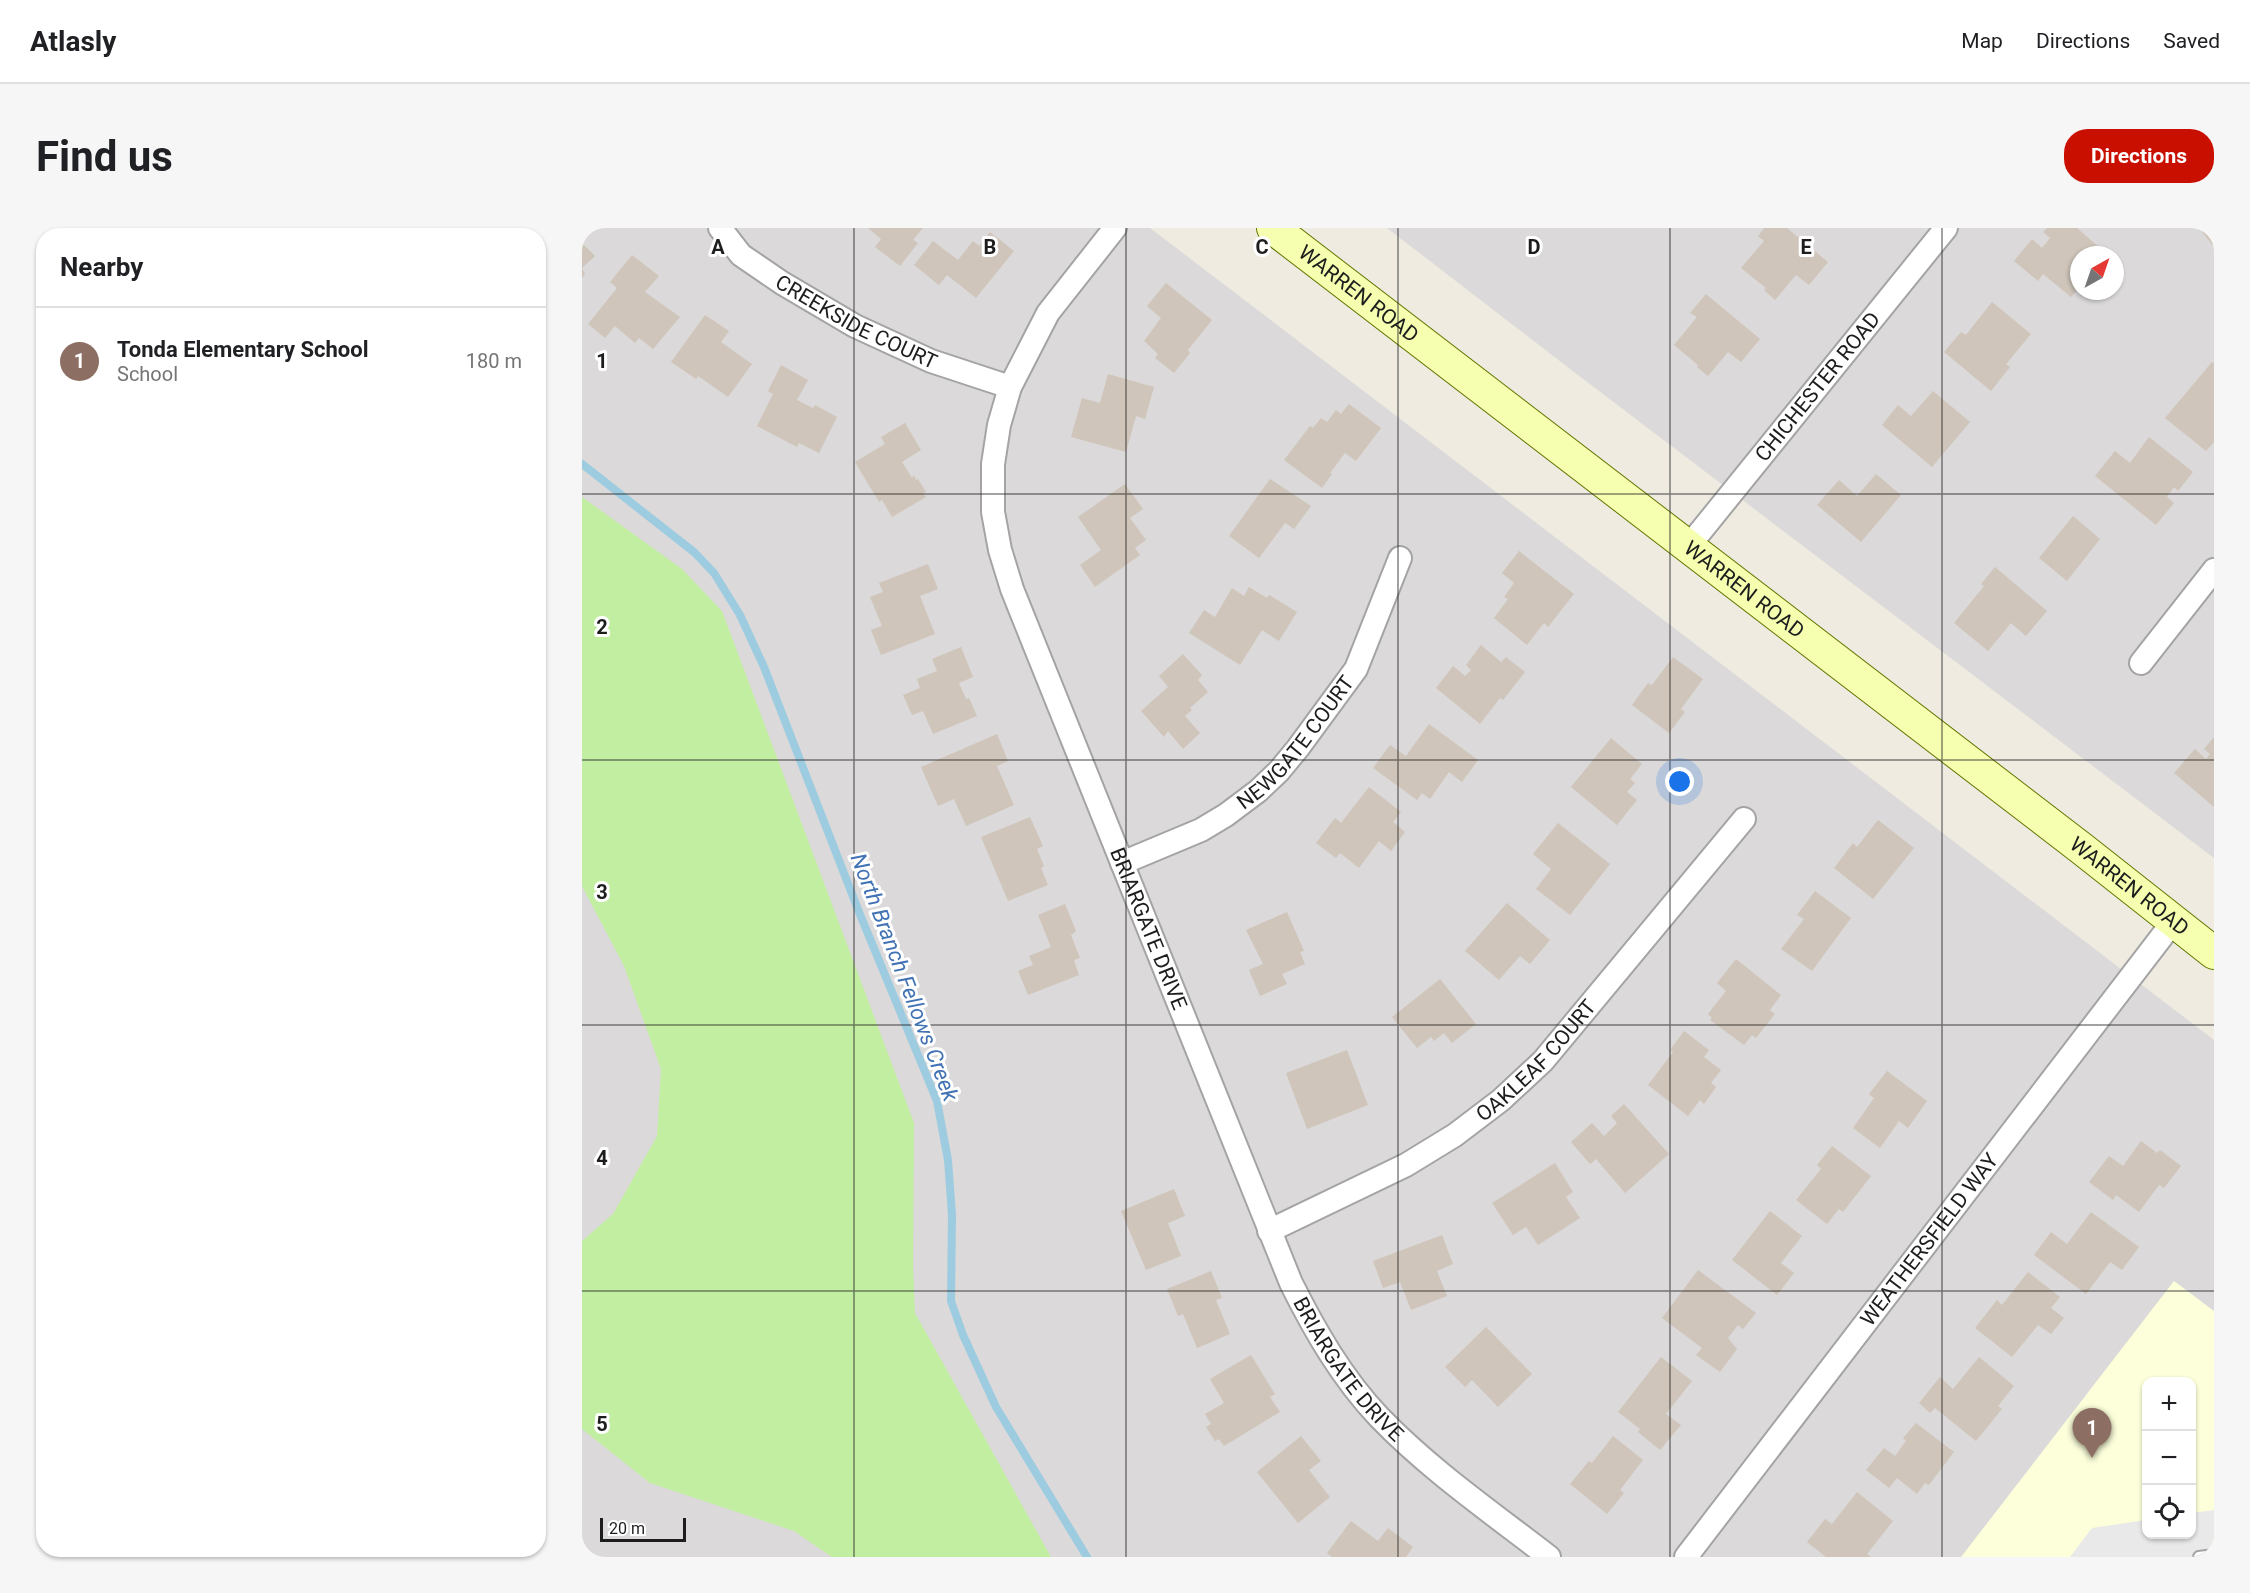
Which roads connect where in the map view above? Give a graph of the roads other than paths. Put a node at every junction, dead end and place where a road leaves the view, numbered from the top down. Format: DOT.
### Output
graph roads {
  1 [pos="720,228"];
  2 [pos="1115,228"];
  3 [pos="1273,228"];
  4 [pos="1946,228"];
  5 [pos="1010,387"];
  6 [pos="1688,547"];
  7 [pos="1400,558"];
  8 [pos="2214,570"];
  9 [pos="2141,663"];
  10 [pos="1744,819"];
  11 [pos="1122,863"];
  12 [pos="2173,922"];
  13 [pos="2214,953"];
  14 [pos="1269,1231"];
  15 [pos="2214,1555"];
  16 [pos="1549,1557"];
  17 [pos="1686,1557"];
  18 [pos="2199,1557"];
  1 -- 5 [label="street, CREEKSIDE COURT"];
  2 -- 5 [label="street, BRIARGATE DRIVE"];
  3 -- 6 [label="main road, WARREN ROAD"];
  4 -- 6 [label="street, CHICHESTER ROAD"];
  5 -- 11 [label="street, BRIARGATE DRIVE"];
  6 -- 12 [label="main road, WARREN ROAD"];
  7 -- 11 [label="street, NEWGATE COURT"];
  8 -- 9 [label="street"];
  10 -- 14 [label="street, OAKLEAF COURT"];
  11 -- 14 [label="street, BRIARGATE DRIVE"];
  12 -- 13 [label="main road, WARREN ROAD"];
  12 -- 17 [label="street, WEATHERSFIELD WAY"];
  14 -- 16 [label="street, BRIARGATE DRIVE"];
  15 -- 18 [label="lane"];
}
